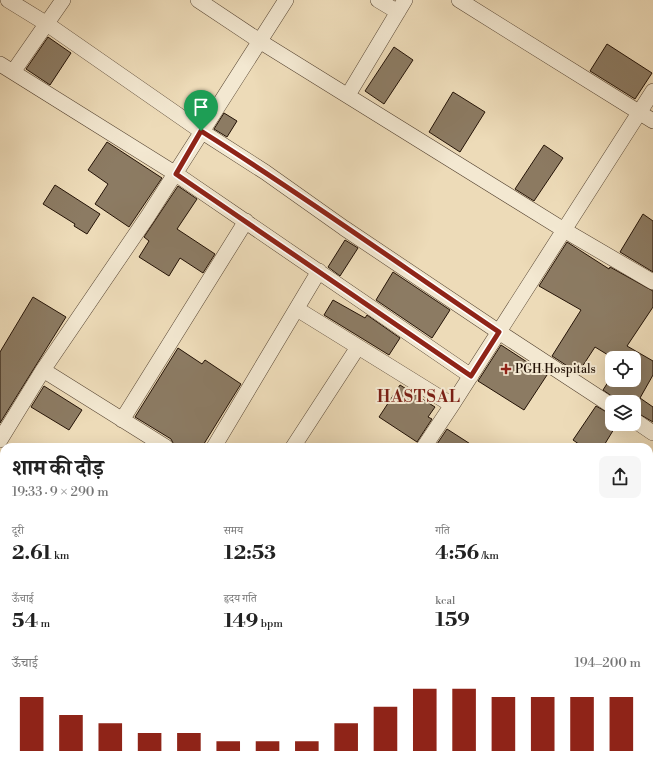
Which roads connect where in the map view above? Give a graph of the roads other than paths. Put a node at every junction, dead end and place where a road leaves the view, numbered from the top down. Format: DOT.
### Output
graph roads {
  1 [pos="8,0"];
  2 [pos="63,0"];
  3 [pos="198,0"];
  4 [pos="286,0"];
  5 [pos="378,0"];
  6 [pos="459,0"];
  7 [pos="401,6"];
  8 [pos="46,24"];
  9 [pos="261,42"];
  10 [pos="6,68"];
  11 [pos="653,91"];
  12 [pos="348,95"];
  13 [pos="639,112"];
  14 [pos="653,121"];
  15 [pos="201,131"];
  16 [pos="176,174"];
  17 [pos="246,221"];
  18 [pos="564,230"];
  19 [pos="319,272"];
  20 [pos="653,282"];
  21 [pos="297,309"];
  22 [pos="499,332"];
  23 [pos="358,347"];
  24 [pos="43,370"];
  25 [pos="471,376"];
  26 [pos="605,401"];
  27 [pos="452,405"];
  28 [pos="122,420"];
  29 [pos="641,425"];
  30 [pos="653,433"];
  31 [pos="0,440"];
  32 [pos="159,443"];
  33 [pos="216,443"];
  34 [pos="296,443"];
  35 [pos="427,443"];
  1 -- 8 [label="street"];
  2 -- 8 [label="street"];
  3 -- 9 [label="street"];
  4 -- 9 [label="street"];
  5 -- 7 [label="street"];
  6 -- 13 [label="street"];
  7 -- 12 [label="street"];
  8 -- 10 [label="street"];
  8 -- 15 [label="street"];
  9 -- 12 [label="street"];
  9 -- 15 [label="street"];
  10 -- 16 [label="street"];
  11 -- 13 [label="street"];
  12 -- 18 [label="street"];
  13 -- 14 [label="street"];
  13 -- 18 [label="street"];
  15 -- 16 [label="street"];
  15 -- 22 [label="street"];
  16 -- 17 [label="street"];
  16 -- 24 [label="street"];
  17 -- 19 [label="street"];
  17 -- 28 [label="street"];
  18 -- 20 [label="street"];
  18 -- 22 [label="street"];
  19 -- 21 [label="street"];
  19 -- 25 [label="street"];
  21 -- 23 [label="street"];
  21 -- 33 [label="street"];
  22 -- 25 [label="street"];
  22 -- 26 [label="street"];
  23 -- 27 [label="street"];
  23 -- 34 [label="street"];
  24 -- 28 [label="street"];
  24 -- 31 [label="street"];
  25 -- 27 [label="street"];
  27 -- 35 [label="street"];
  28 -- 32 [label="street"];
  29 -- 30 [label="street"];
}
